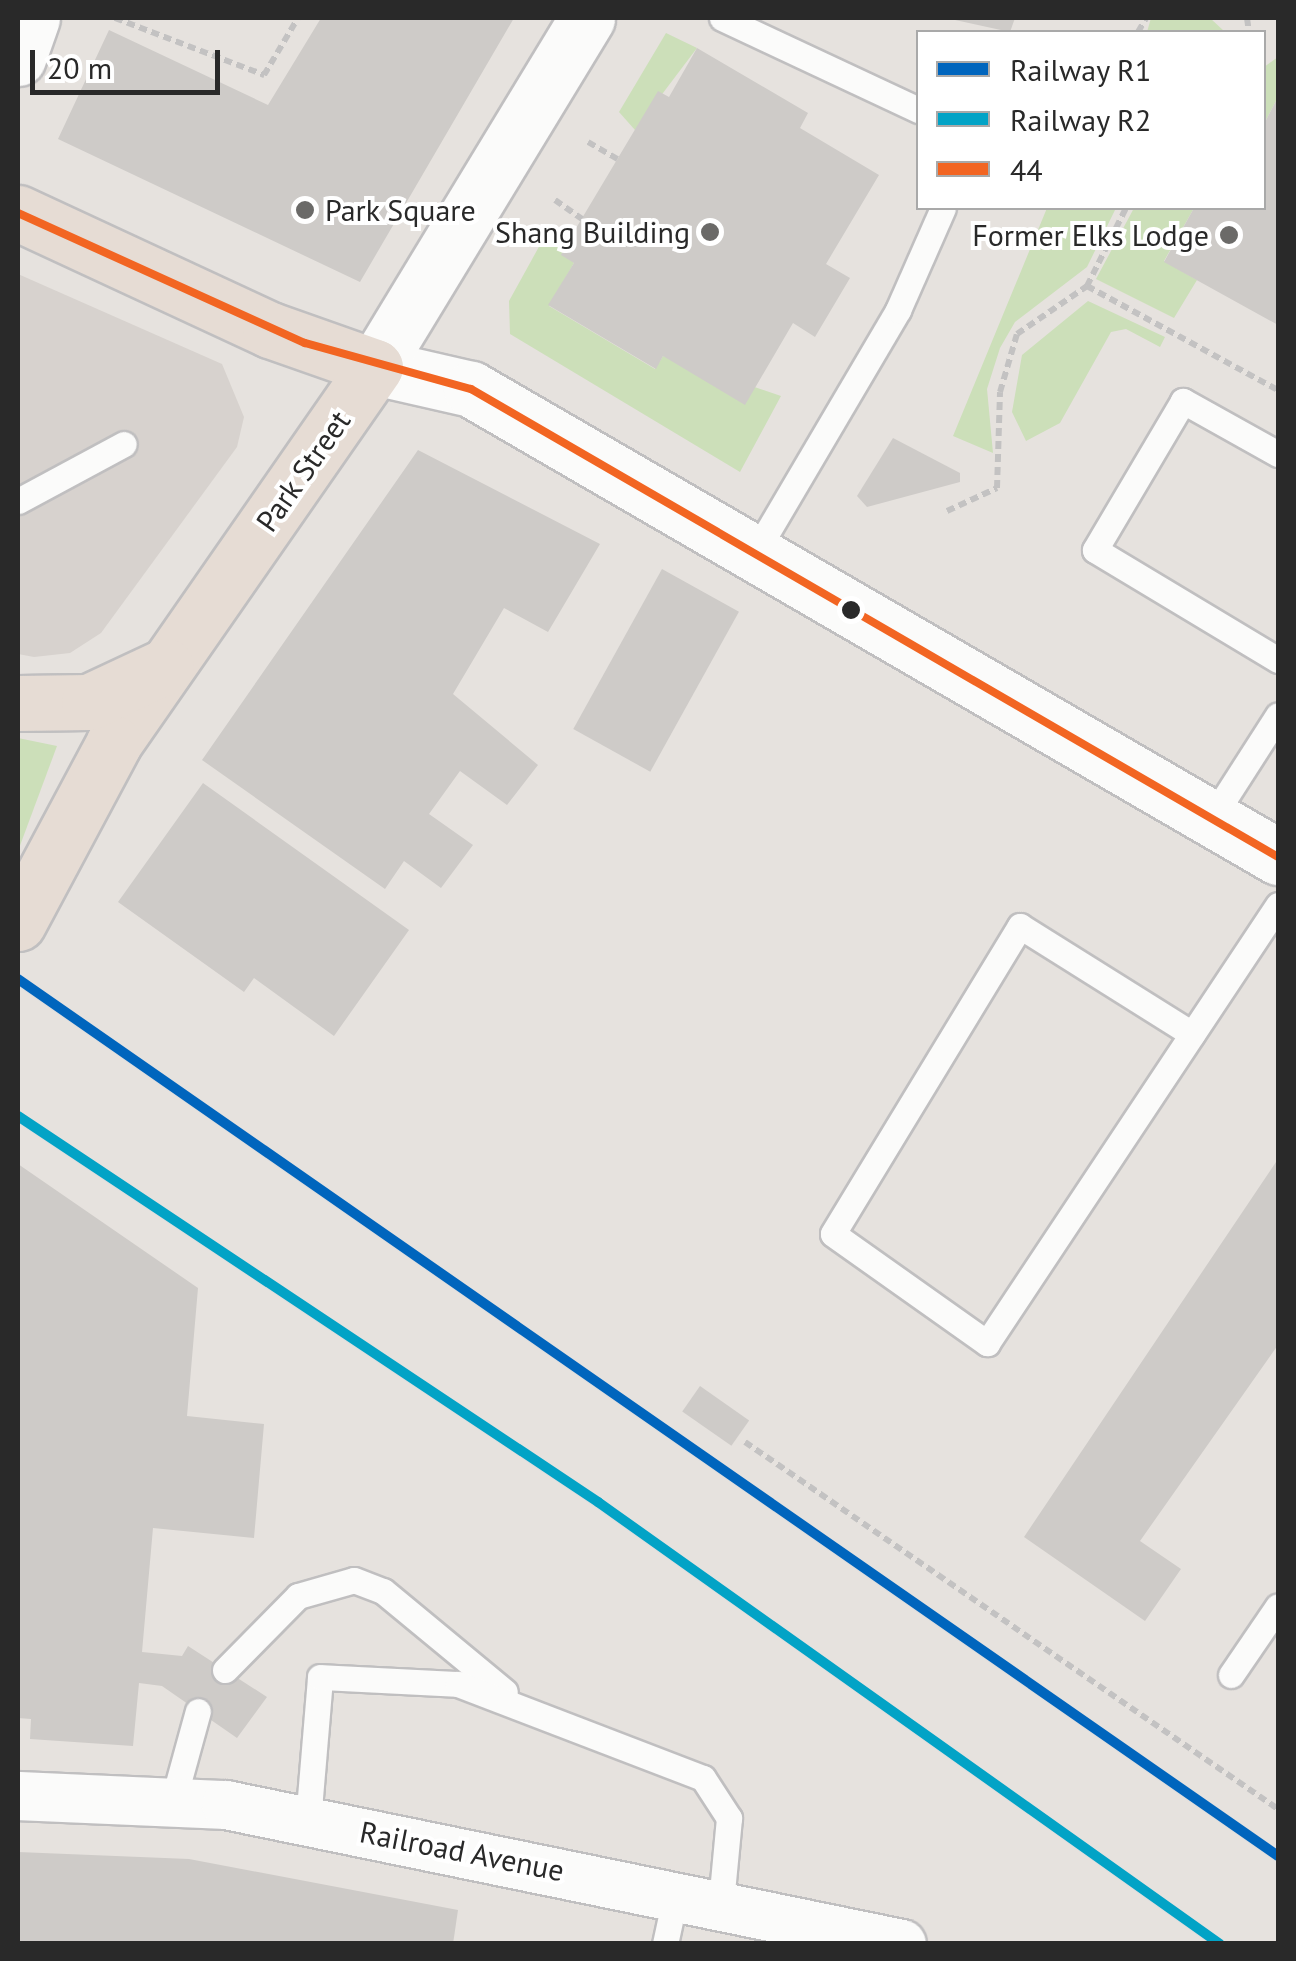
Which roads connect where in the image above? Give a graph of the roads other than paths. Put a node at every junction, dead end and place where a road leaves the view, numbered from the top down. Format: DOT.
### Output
graph roads {
  1 [pos="32,18"];
  2 [pos="587,18"];
  3 [pos="722,18"];
  4 [pos="18,58"];
  5 [pos="916,109"];
  6 [pos="942,210"];
  7 [pos="18,213"];
  8 [pos="375,367"];
  9 [pos="124,444"];
  10 [pos="1278,454"];
  11 [pos="18,501"];
  12 [pos="755,554"];
  13 [pos="1278,660"];
  14 [pos="171,662"];
  15 [pos="18,703"];
  16 [pos="1278,714"];
  17 [pos="1212,818"];
  18 [pos="1278,858"];
  19 [pos="1278,906"];
  20 [pos="18,923"];
  21 [pos="1192,1034"];
  22 [pos="1278,1606"];
  23 [pos="225,1670"];
  24 [pos="1231,1675"];
  25 [pos="524,1708"];
  26 [pos="198,1711"];
  27 [pos="18,1796"];
  28 [pos="174,1798"];
  29 [pos="308,1821"];
  30 [pos="699,1898"];
  31 [pos="665,1944"];
  32 [pos="902,1944"];
  1 -- 4 [label="street"];
  2 -- 8 [label="street, Park Street"];
  3 -- 5 [label="lane"];
  6 -- 12 [label="lane"];
  7 -- 8 [label="highway"];
  8 -- 12 [label="street"];
  8 -- 14 [label="highway, Park Street"];
  9 -- 11 [label="lane"];
  10 -- 13 [label="lane"];
  12 -- 17 [label="street"];
  14 -- 15 [label="highway"];
  14 -- 20 [label="highway, Park Street"];
  16 -- 17 [label="lane"];
  17 -- 18 [label="street"];
  19 -- 21 [label="lane"];
  21 -- 21 [label="lane"];
  22 -- 24 [label="lane"];
  23 -- 25 [label="lane"];
  25 -- 29 [label="lane"];
  25 -- 30 [label="lane"];
  26 -- 28 [label="lane"];
  27 -- 28 [label="street, Railroad Avenue"];
  28 -- 29 [label="street, Railroad Avenue"];
  29 -- 30 [label="street, Railroad Avenue"];
  30 -- 31 [label="lane"];
  30 -- 32 [label="street, Railroad Avenue"];
}
